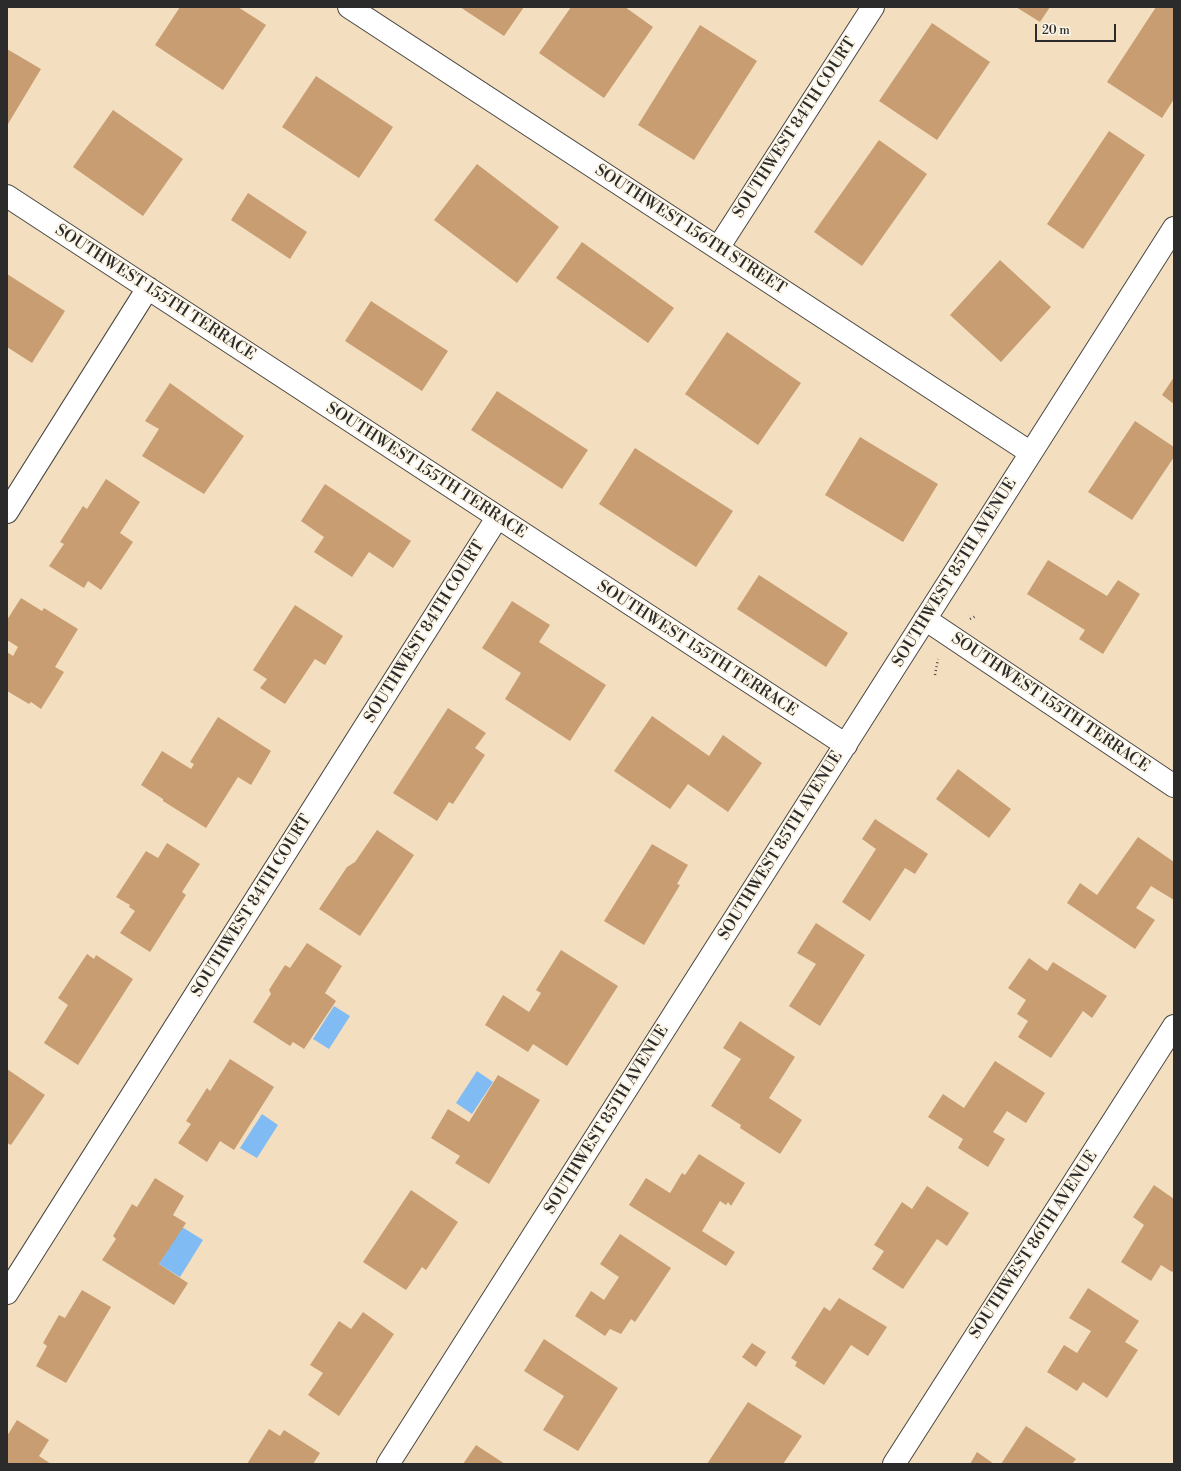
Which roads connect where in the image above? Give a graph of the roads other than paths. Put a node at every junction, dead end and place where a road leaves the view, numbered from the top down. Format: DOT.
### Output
graph roads {
  1 [pos="349,7"];
  2 [pos="873,7"];
  3 [pos="7,196"];
  4 [pos="1174,228"];
  5 [pos="718,248"];
  6 [pos="148,288"];
  7 [pos="1031,453"];
  8 [pos="7,512"];
  9 [pos="496,518"];
  10 [pos="925,619"];
  11 [pos="846,745"];
  12 [pos="1174,786"];
  13 [pos="1174,1026"];
  14 [pos="7,1293"];
  15 [pos="388,1464"];
  16 [pos="894,1464"];
  1 -- 5 [label="street, SOUTHWEST 156TH STREET"];
  2 -- 5 [label="street, SOUTHWEST 84TH COURT"];
  3 -- 6 [label="street, SOUTHWEST 155TH TERRACE"];
  4 -- 7 [label="street, SOUTHWEST 85TH AVENUE"];
  5 -- 7 [label="street, SOUTHWEST 156TH STREET"];
  6 -- 8 [label="street"];
  6 -- 9 [label="street, SOUTHWEST 155TH TERRACE"];
  7 -- 10 [label="street, SOUTHWEST 85TH AVENUE"];
  9 -- 11 [label="street, SOUTHWEST 155TH TERRACE"];
  9 -- 14 [label="street, SOUTHWEST 84TH COURT"];
  10 -- 11 [label="street, SOUTHWEST 85TH AVENUE"];
  10 -- 12 [label="street, SOUTHWEST 155TH TERRACE"];
  11 -- 15 [label="street, SOUTHWEST 85TH AVENUE"];
  13 -- 16 [label="street, SOUTHWEST 86TH AVENUE"];
}
